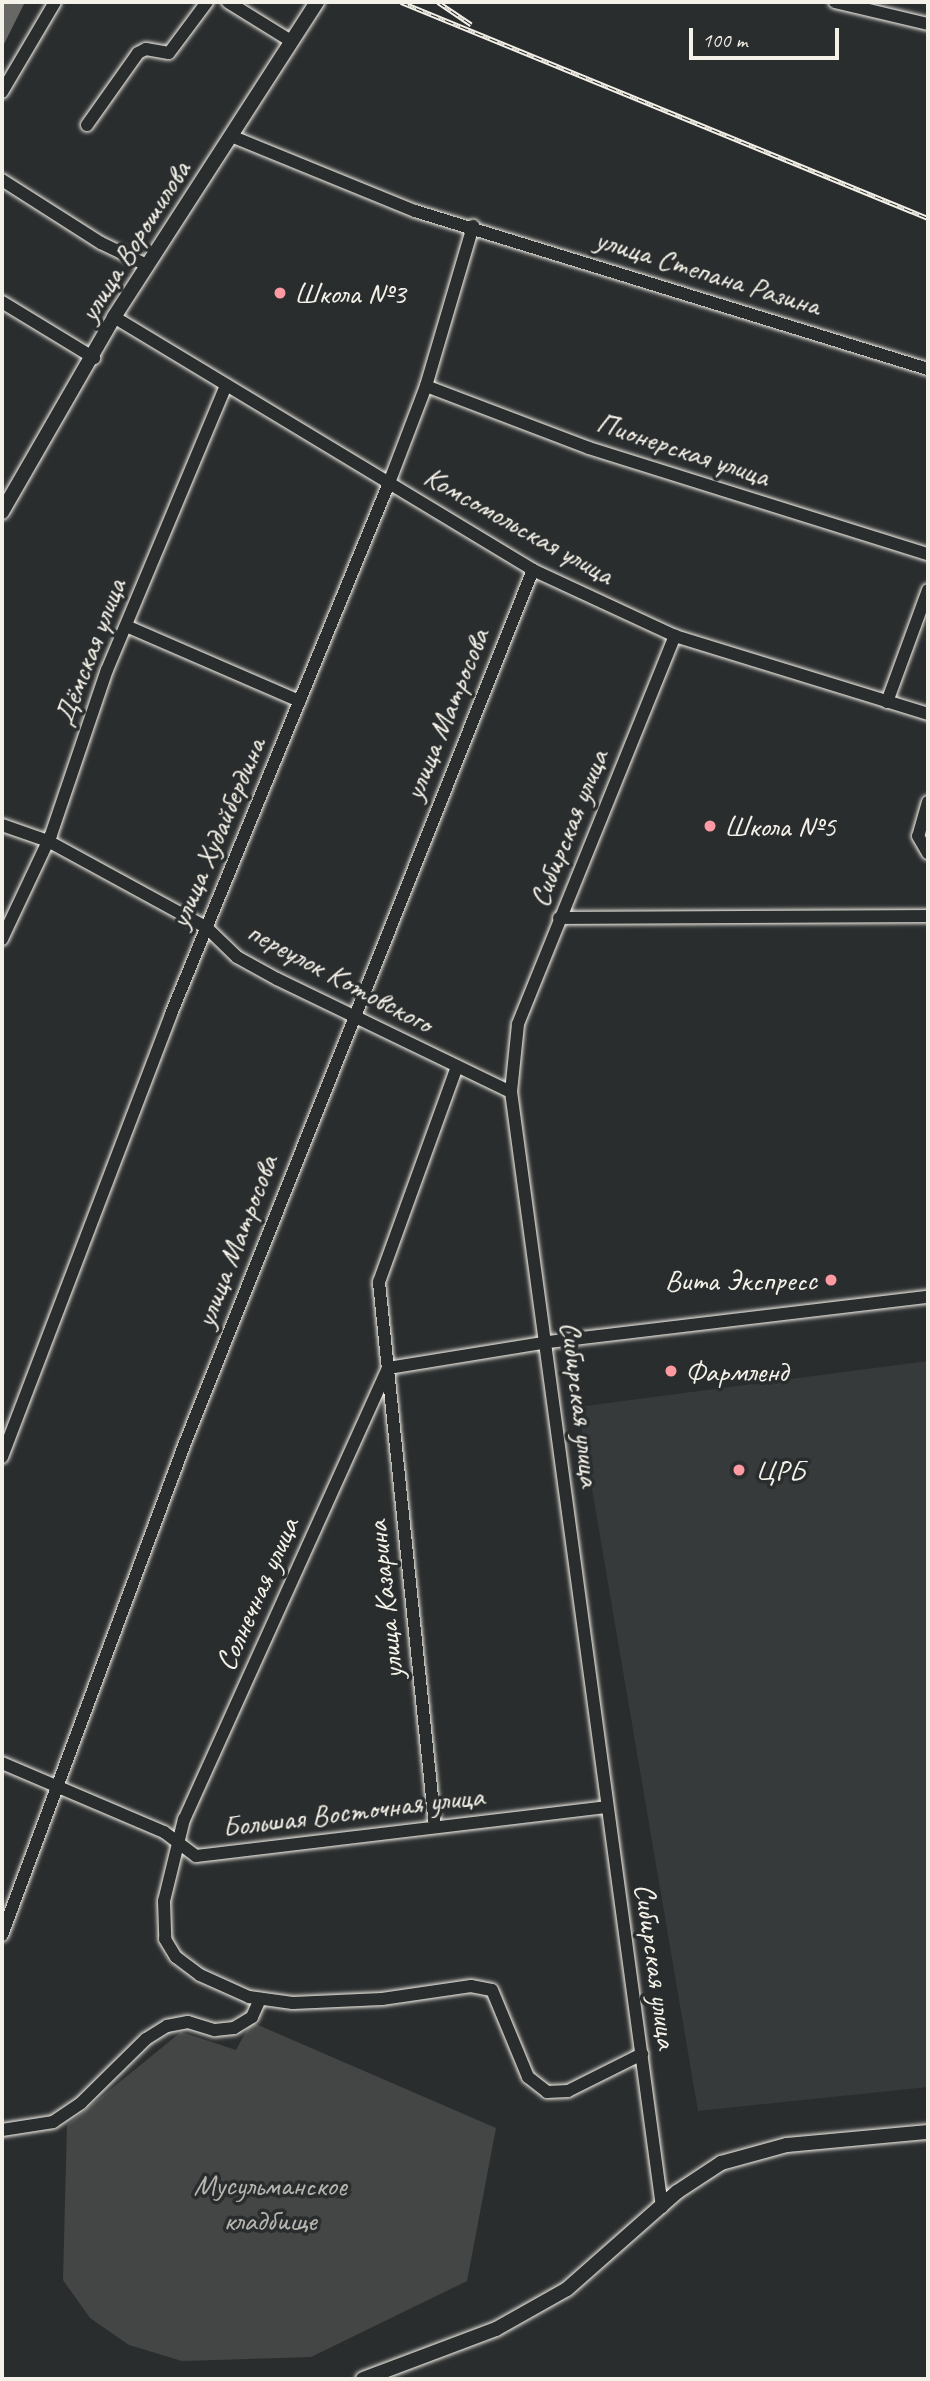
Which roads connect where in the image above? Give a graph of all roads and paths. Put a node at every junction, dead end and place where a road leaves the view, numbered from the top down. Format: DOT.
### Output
graph roads {
  1 [pos="55,2"];
  2 [pos="207,2"];
  3 [pos="228,2"];
  4 [pos="317,2"];
  5 [pos="835,2"];
  6 [pos="928,24"];
  7 [pos="291,41"];
  8 [pos="2,92"];
  9 [pos="87,125"];
  10 [pos="231,136"];
  11 [pos="2,180"];
  12 [pos="472,226"];
  13 [pos="147,265"];
  14 [pos="2,302"];
  15 [pos="114,317"];
  16 [pos="94,358"];
  17 [pos="928,369"];
  18 [pos="226,385"];
  19 [pos="426,386"];
  20 [pos="389,483"];
  21 [pos="4,504"];
  22 [pos="928,554"];
  23 [pos="533,570"];
  24 [pos="928,590"];
  25 [pos="126,626"];
  26 [pos="675,636"];
  27 [pos="299,702"];
  28 [pos="887,702"];
  29 [pos="928,714"];
  30 [pos="928,802"];
  31 [pos="2,825"];
  32 [pos="48,841"];
  33 [pos="928,853"];
  34 [pos="928,916"];
  35 [pos="559,918"];
  36 [pos="206,927"];
  37 [pos="2,939"];
  38 [pos="352,1018"];
  39 [pos="457,1067"];
  40 [pos="511,1092"];
  41 [pos="928,1297"];
  42 [pos="548,1342"];
  43 [pos="388,1368"];
  44 [pos="2,1457"];
  45 [pos="2,1763"];
  46 [pos="58,1787"];
  47 [pos="606,1807"];
  48 [pos="435,1826"];
  49 [pos="176,1841"];
  50 [pos="2,1935"];
  51 [pos="260,1999"];
  52 [pos="642,2054"];
  53 [pos="2,2130"];
  54 [pos="928,2132"];
  55 [pos="662,2207"];
  56 [pos="363,2379"];
  1 -- 8 [label="street"];
  2 -- 9 [label="street"];
  3 -- 7 [label="street"];
  4 -- 7 [label="street, улица Ворошилова"];
  5 -- 6 [label="street"];
  7 -- 10 [label="street, улица Ворошилова"];
  10 -- 12 [label="street, улица Степана Разина"];
  10 -- 13 [label="street, улица Ворошилова"];
  11 -- 13 [label="street"];
  12 -- 17 [label="street, улица Степана Разина"];
  12 -- 19 [label="street, улица Худайбердина"];
  13 -- 15 [label="street, улица Ворошилова"];
  14 -- 16 [label="street"];
  15 -- 16 [label="street, улица Ворошилова"];
  15 -- 18 [label="street, Комсомольская улица"];
  16 -- 21 [label="street, улица Ворошилова"];
  18 -- 20 [label="street, Комсомольская улица"];
  18 -- 25 [label="street, Дёмская улица"];
  19 -- 20 [label="street, улица Худайбердина"];
  19 -- 22 [label="street, Пионерская улица"];
  20 -- 23 [label="street, Комсомольская улица"];
  20 -- 27 [label="street, улица Худайбердина"];
  23 -- 26 [label="street, Комсомольская улица"];
  23 -- 38 [label="street, улица Матросова"];
  24 -- 28 [label="street"];
  25 -- 27 [label="street"];
  25 -- 32 [label="street, Дёмская улица"];
  26 -- 28 [label="street, Комсомольская улица"];
  26 -- 35 [label="street, Сибирская улица"];
  27 -- 36 [label="street, улица Худайбердина"];
  28 -- 29 [label="street, Комсомольская улица"];
  30 -- 33 [label="street"];
  31 -- 32 [label="street, переулок Котовского"];
  32 -- 36 [label="street, переулок Котовского"];
  32 -- 37 [label="street, Дёмская улица"];
  34 -- 35 [label="street"];
  35 -- 40 [label="street, Сибирская улица"];
  36 -- 38 [label="street, переулок Котовского"];
  36 -- 44 [label="street, улица Худайбердина"];
  38 -- 39 [label="street, переулок Котовского"];
  38 -- 46 [label="street, улица Матросова"];
  39 -- 40 [label="street, переулок Котовского"];
  39 -- 43 [label="street, улица Казарина"];
  40 -- 42 [label="street, Сибирская улица"];
  41 -- 42 [label="street"];
  42 -- 43 [label="street"];
  42 -- 47 [label="street, Сибирская улица"];
  43 -- 48 [label="street, улица Казарина"];
  43 -- 49 [label="street, Солнечная улица"];
  45 -- 46 [label="street, Большая Восточная улица"];
  46 -- 49 [label="street, Большая Восточная улица"];
  46 -- 50 [label="street, улица Матросова"];
  47 -- 48 [label="street, Большая Восточная улица"];
  47 -- 52 [label="street, Сибирская улица"];
  48 -- 49 [label="street, Большая Восточная улица"];
  49 -- 51 [label="street, Солнечная улица"];
  51 -- 52 [label="street"];
  51 -- 53 [label="street"];
  52 -- 55 [label="street, Сибирская улица"];
  54 -- 55 [label="street"];
  55 -- 56 [label="street"];
}
